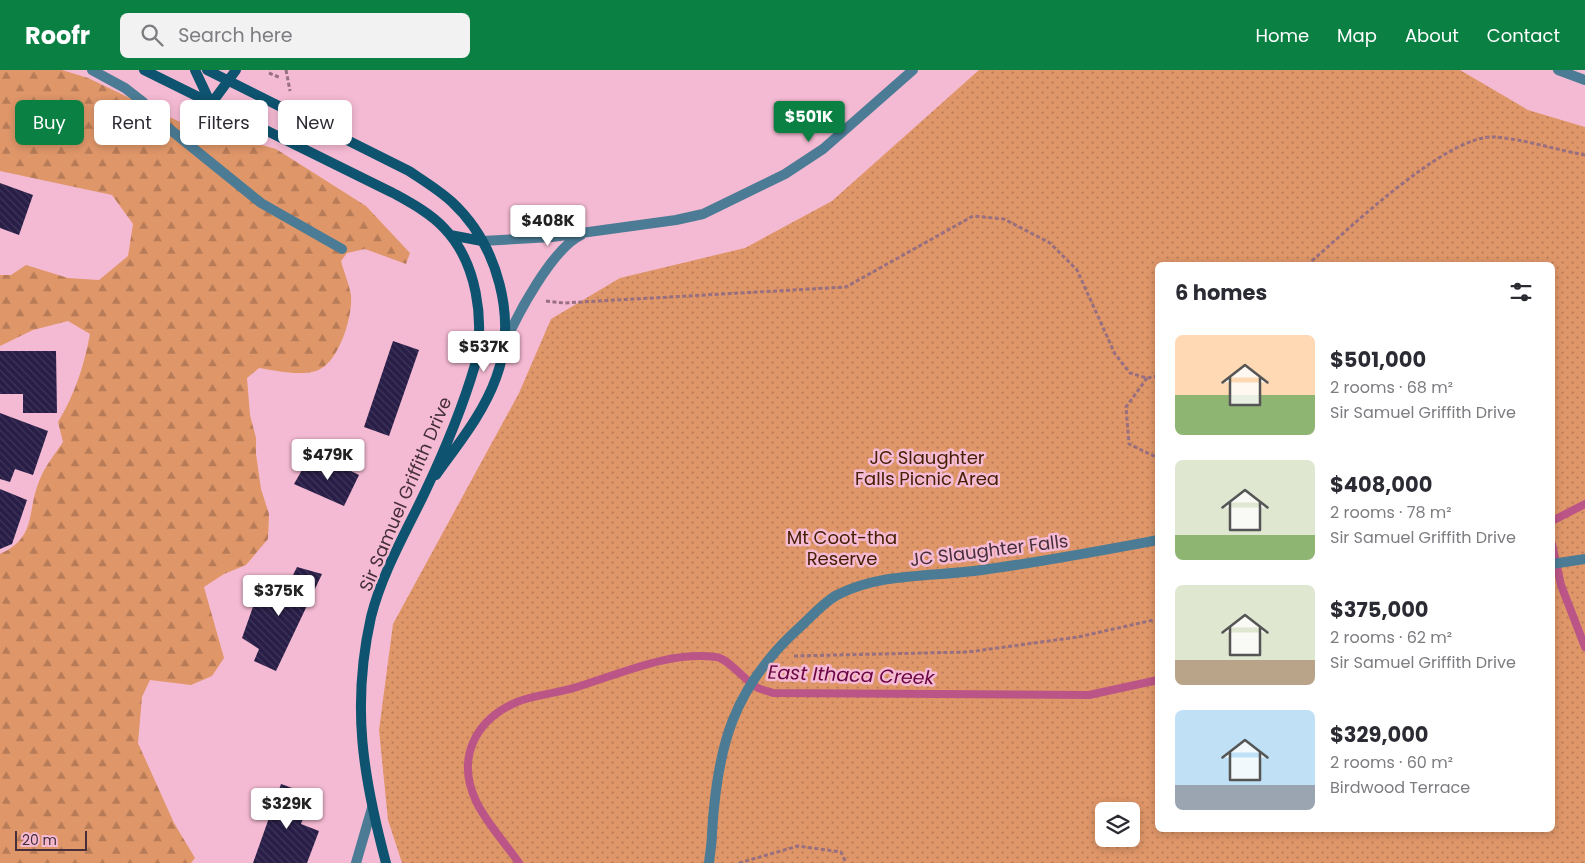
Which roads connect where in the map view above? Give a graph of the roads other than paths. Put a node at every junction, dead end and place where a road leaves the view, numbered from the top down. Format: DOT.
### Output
graph roads {
  1 [pos="92,70"];
  2 [pos="144,70"];
  3 [pos="195,70"];
  4 [pos="207,70"];
  5 [pos="236,70"];
  6 [pos="913,70"];
  7 [pos="1558,70"];
  8 [pos="228,80"];
  9 [pos="1585,80"];
  10 [pos="203,100"];
  11 [pos="209,100"];
  12 [pos="214,100"];
  13 [pos="268,132"];
  14 [pos="591,231"];
  15 [pos="450,235"];
  16 [pos="482,241"];
  17 [pos="342,249"];
  18 [pos="503,348"];
  19 [pos="426,490"];
  20 [pos="1155,541"];
  21 [pos="1585,559"];
  22 [pos="1555,564"];
  23 [pos="372,808"];
  24 [pos="356,863"];
  25 [pos="386,863"];
  26 [pos="709,863"];
  1 -- 17 [label="street"];
  2 -- 10 [label="main road, Sir Samuel Griffith Drive"];
  3 -- 11 [label="main road"];
  4 -- 8 [label="main road"];
  5 -- 8 [label="main road"];
  6 -- 14 [label="street"];
  7 -- 9 [label="street"];
  8 -- 12 [label="main road"];
  8 -- 16 [label="main road"];
  13 -- 15 [label="main road, Sir Samuel Griffith Drive"];
  14 -- 16 [label="street"];
  14 -- 18 [label="street"];
  15 -- 16 [label="main road"];
  15 -- 19 [label="main road, Sir Samuel Griffith Drive"];
  16 -- 18 [label="main road"];
  18 -- 19 [label="main road"];
  19 -- 23 [label="main road, Sir Samuel Griffith Drive"];
  20 -- 26 [label="street, JC Slaughter Falls"];
  21 -- 22 [label="street"];
  23 -- 24 [label="street"];
  23 -- 25 [label="main road, Sir Samuel Griffith Drive"];
}
